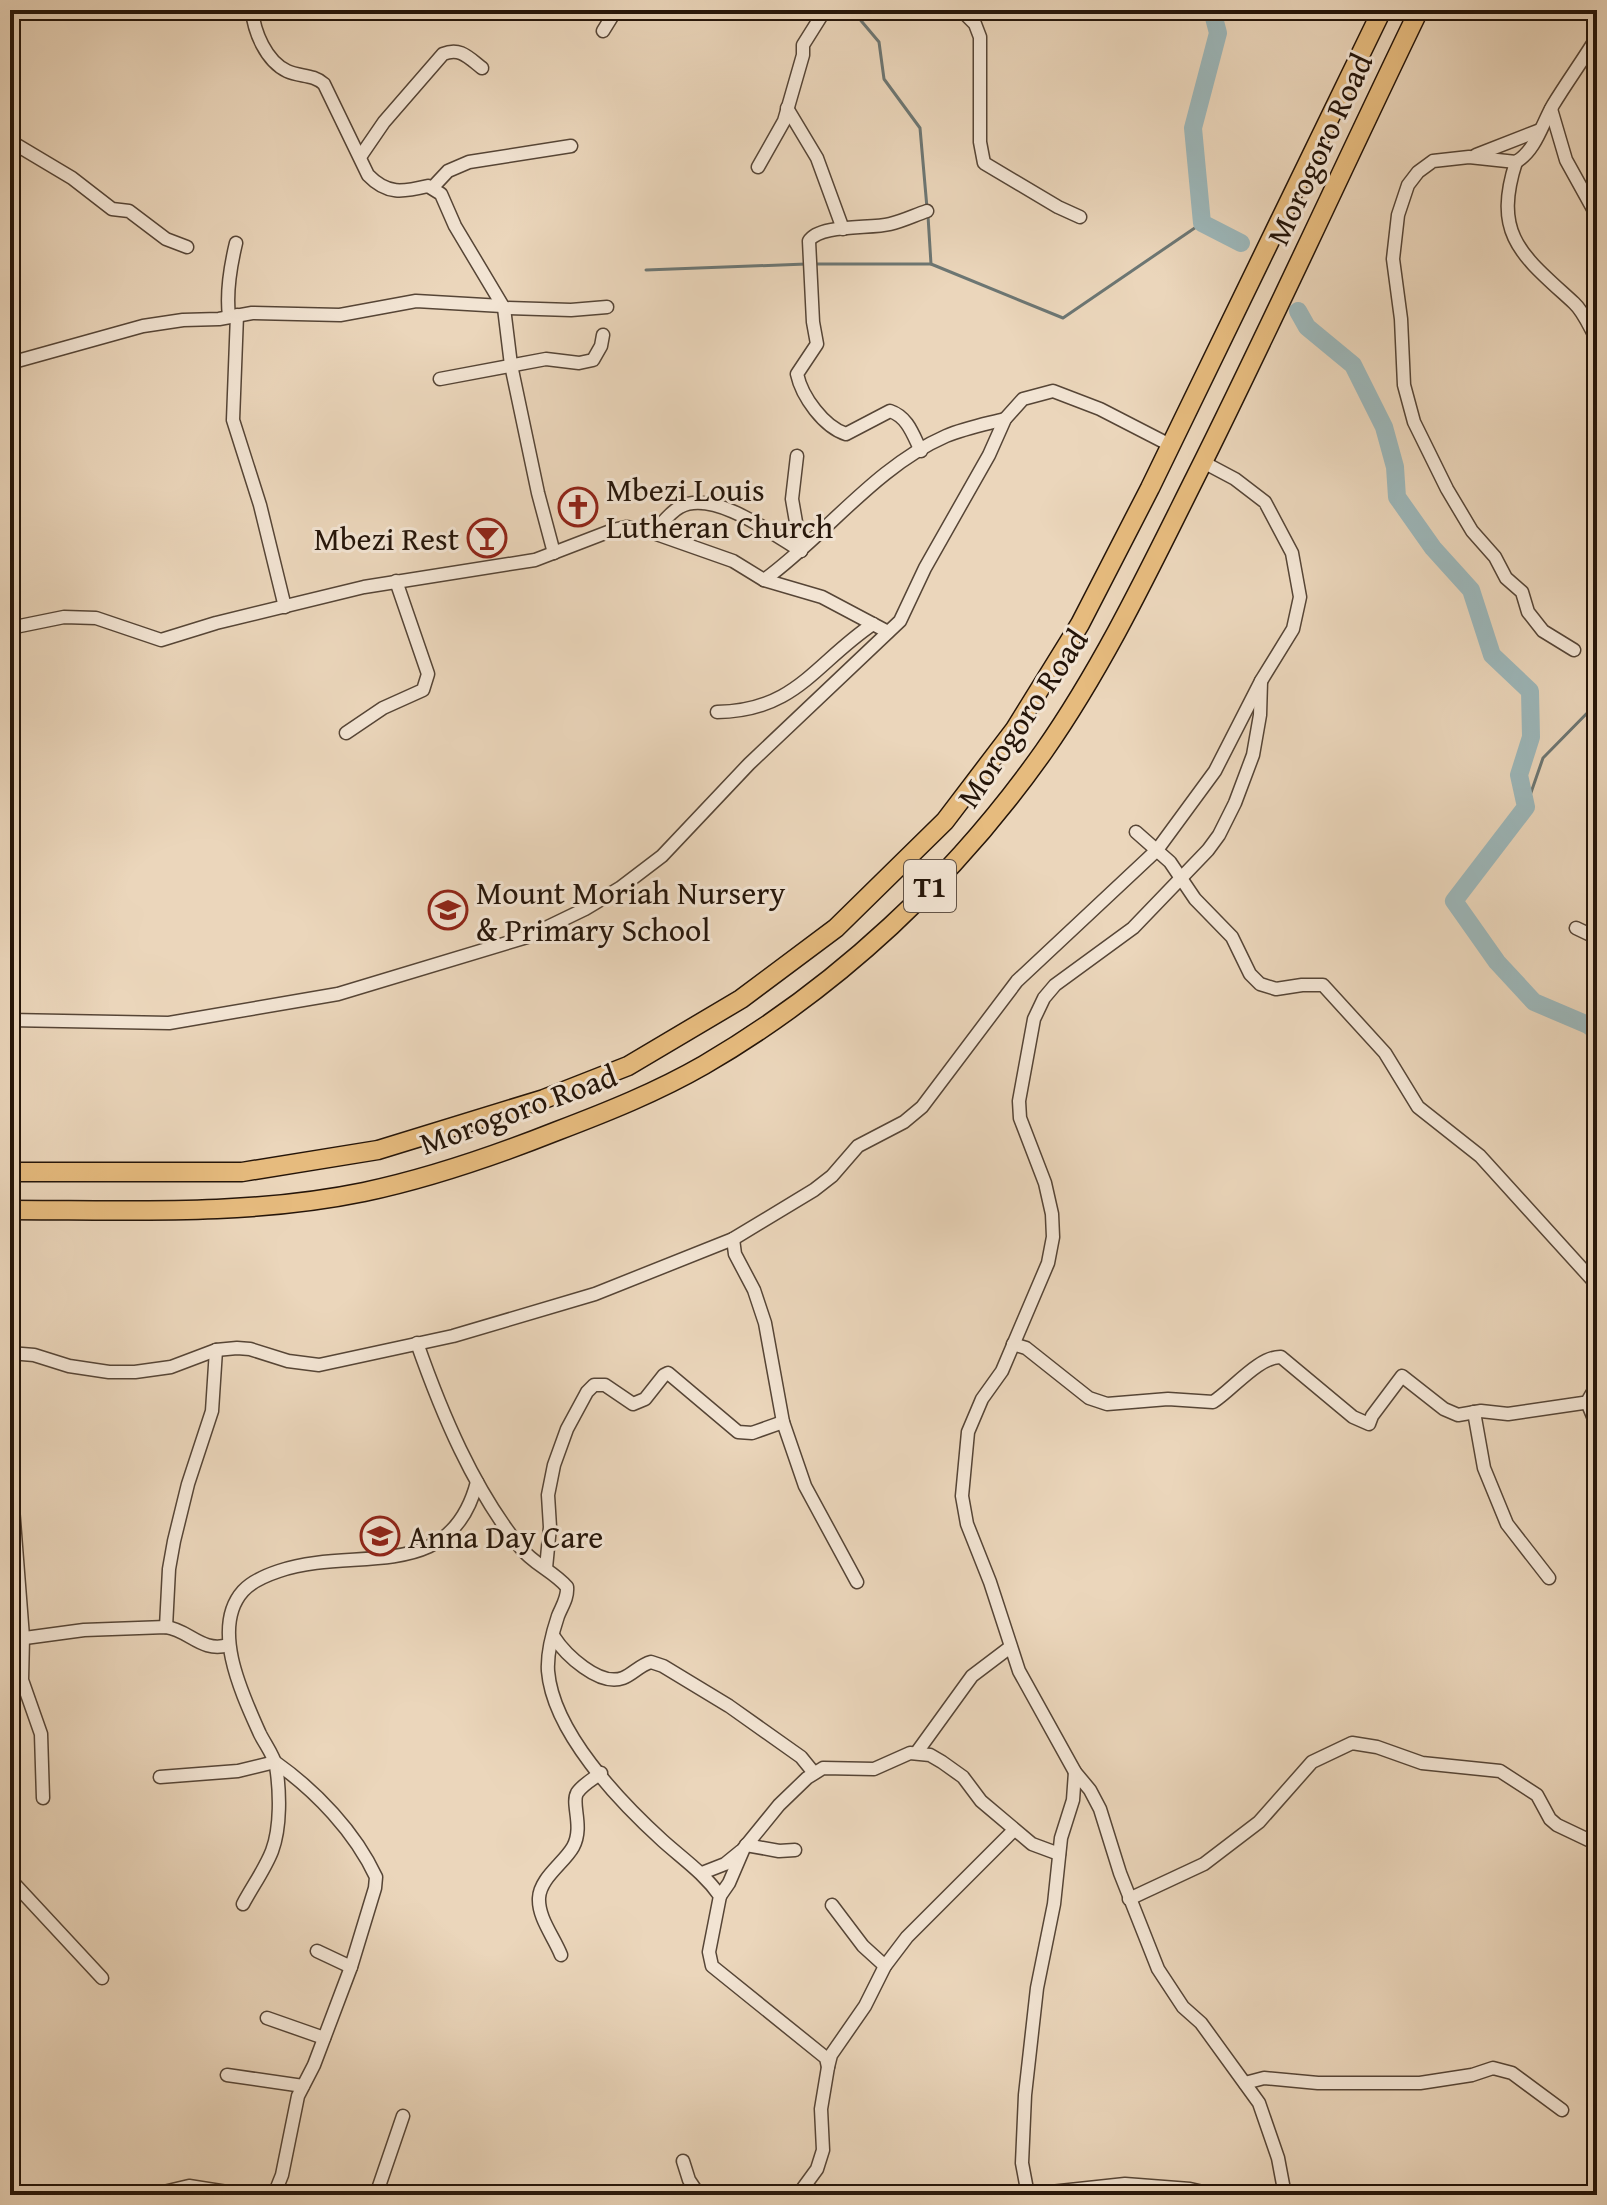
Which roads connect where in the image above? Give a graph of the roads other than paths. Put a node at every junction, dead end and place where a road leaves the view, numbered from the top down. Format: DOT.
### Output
graph roads {
  1 [pos="252,10"];
  2 [pos="616,10"];
  3 [pos="825,10"];
  4 [pos="961,10"];
  5 [pos="1382,10"];
  6 [pos="1419,10"];
  7 [pos="603,31"];
  8 [pos="1597,37"];
  9 [pos="482,68"];
  10 [pos="787,108"];
  11 [pos="1551,109"];
  12 [pos="1540,130"];
  13 [pos="10,141"];
  14 [pos="571,146"];
  15 [pos="360,157"];
  16 [pos="1469,157"];
  17 [pos="1516,162"];
  18 [pos="758,167"];
  19 [pos="433,187"];
  20 [pos="927,211"];
  21 [pos="1597,216"];
  22 [pos="1080,217"];
  23 [pos="843,229"];
  24 [pos="236,243"];
  25 [pos="187,247"];
  26 [pos="503,307"];
  27 [pos="607,307"];
  28 [pos="233,316"];
  29 [pos="603,335"];
  30 [pos="1597,340"];
  31 [pos="10,363"];
  32 [pos="511,365"];
  33 [pos="440,379"];
  34 [pos="1005,419"];
  35 [pos="1170,445"];
  36 [pos="921,451"];
  37 [pos="797,456"];
  38 [pos="1203,462"];
  39 [pos="653,533"];
  40 [pos="801,551"];
  41 [pos="554,553"];
  42 [pos="764,580"];
  43 [pos="396,581"];
  44 [pos="285,607"];
  45 [pos="873,624"];
  46 [pos="10,628"];
  47 [pos="888,632"];
  48 [pos="1574,650"];
  49 [pos="1261,681"];
  50 [pos="717,712"];
  51 [pos="346,733"];
  52 [pos="1136,832"];
  53 [pos="1157,850"];
  54 [pos="1179,878"];
  55 [pos="1576,928"];
  56 [pos="1597,938"];
  57 [pos="10,1020"];
  58 [pos="10,1172"];
  59 [pos="10,1210"];
  60 [pos="733,1239"];
  61 [pos="1597,1285"];
  62 [pos="417,1343"];
  63 [pos="1013,1344"];
  64 [pos="216,1350"];
  65 [pos="10,1353"];
  66 [pos="1597,1385"];
  67 [pos="1587,1402"];
  68 [pos="1474,1412"];
  69 [pos="783,1422"];
  70 [pos="1597,1426"];
  71 [pos="10,1469"];
  72 [pos="477,1482"];
  73 [pos="546,1568"];
  74 [pos="1549,1578"];
  75 [pos="857,1582"];
  76 [pos="166,1627"];
  77 [pos="554,1637"];
  78 [pos="16,1639"];
  79 [pos="228,1645"];
  80 [pos="1009,1648"];
  81 [pos="917,1752"];
  82 [pos="275,1762"];
  83 [pos="1075,1772"];
  84 [pos="601,1773"];
  85 [pos="814,1773"];
  86 [pos="160,1777"];
  87 [pos="43,1798"];
  88 [pos="1014,1830"];
  89 [pos="1597,1844"];
  90 [pos="745,1847"];
  91 [pos="795,1850"];
  92 [pos="1059,1854"];
  93 [pos="702,1873"];
  94 [pos="10,1879"];
  95 [pos="720,1896"];
  96 [pos="1129,1899"];
  97 [pos="243,1904"];
  98 [pos="832,1905"];
  99 [pos="317,1951"];
  100 [pos="561,1955"];
  101 [pos="885,1966"];
  102 [pos="351,1967"];
  103 [pos="102,1978"];
  104 [pos="267,2018"];
  105 [pos="324,2038"];
  106 [pos="828,2067"];
  107 [pos="227,2075"];
  108 [pos="1245,2083"];
  109 [pos="303,2086"];
  110 [pos="1562,2110"];
  111 [pos="403,2116"];
  112 [pos="683,2161"];
  113 [pos="1026,2194"];
  114 [pos="151,2195"];
  115 [pos="246,2195"];
  116 [pos="274,2195"];
  117 [pos="376,2195"];
  118 [pos="699,2195"];
  119 [pos="798,2195"];
  120 [pos="1216,2195"];
  121 [pos="1285,2195"];
  1 -- 15 [label="street"];
  2 -- 7 [label="street"];
  3 -- 10 [label="street"];
  4 -- 22 [label="street"];
  5 -- 35 [label="highway, Morogoro Road / T1"];
  6 -- 38 [label="highway, Morogoro Road / T1"];
  8 -- 11 [label="street"];
  9 -- 15 [label="street"];
  10 -- 18 [label="street"];
  10 -- 23 [label="street"];
  11 -- 12 [label="street"];
  11 -- 21 [label="street"];
  12 -- 16 [label="street"];
  12 -- 17 [label="street"];
  13 -- 25 [label="street"];
  14 -- 19 [label="street"];
  15 -- 19 [label="street"];
  16 -- 17 [label="street"];
  16 -- 48 [label="street"];
  17 -- 30 [label="street"];
  19 -- 26 [label="street"];
  20 -- 23 [label="street"];
  23 -- 36 [label="street"];
  24 -- 28 [label="street"];
  26 -- 27 [label="street"];
  26 -- 28 [label="street"];
  26 -- 32 [label="street"];
  28 -- 31 [label="street"];
  28 -- 44 [label="street"];
  29 -- 32 [label="street"];
  32 -- 33 [label="street"];
  32 -- 41 [label="street"];
  34 -- 35 [label="street"];
  34 -- 36 [label="street"];
  34 -- 47 [label="street"];
  35 -- 58 [label="highway, Morogoro Road / T1"];
  36 -- 40 [label="street"];
  37 -- 40 [label="street"];
  38 -- 49 [label="street"];
  38 -- 59 [label="highway, Morogoro Road / T1"];
  39 -- 40 [label="street"];
  39 -- 41 [label="street"];
  39 -- 42 [label="street"];
  40 -- 42 [label="street"];
  41 -- 43 [label="street"];
  42 -- 45 [label="street"];
  43 -- 44 [label="street"];
  43 -- 51 [label="street"];
  44 -- 46 [label="street"];
  45 -- 47 [label="street"];
  45 -- 50 [label="street"];
  47 -- 57 [label="street"];
  49 -- 53 [label="street"];
  49 -- 54 [label="street"];
  52 -- 53 [label="street"];
  53 -- 54 [label="street"];
  53 -- 60 [label="street"];
  54 -- 61 [label="street"];
  54 -- 63 [label="street"];
  55 -- 56 [label="street"];
  60 -- 62 [label="street"];
  60 -- 69 [label="street"];
  62 -- 64 [label="street"];
  62 -- 72 [label="street"];
  63 -- 68 [label="street"];
  63 -- 80 [label="street"];
  64 -- 65 [label="street"];
  64 -- 76 [label="street"];
  66 -- 67 [label="street"];
  67 -- 68 [label="street"];
  67 -- 70 [label="street"];
  68 -- 74 [label="street"];
  69 -- 73 [label="street"];
  69 -- 75 [label="street"];
  71 -- 78 [label="street"];
  72 -- 73 [label="street"];
  72 -- 79 [label="street"];
  73 -- 77 [label="street"];
  76 -- 78 [label="street"];
  76 -- 79 [label="street"];
  77 -- 84 [label="street"];
  77 -- 85 [label="street"];
  78 -- 87 [label="street"];
  79 -- 82 [label="street"];
  80 -- 81 [label="street"];
  80 -- 83 [label="street"];
  81 -- 85 [label="street"];
  81 -- 88 [label="street"];
  82 -- 86 [label="street"];
  82 -- 97 [label="street"];
  82 -- 102 [label="street"];
  83 -- 92 [label="street"];
  83 -- 96 [label="street"];
  84 -- 93 [label="street"];
  84 -- 100 [label="street"];
  85 -- 90 [label="street"];
  88 -- 92 [label="street"];
  88 -- 101 [label="street"];
  89 -- 96 [label="street"];
  90 -- 91 [label="street"];
  90 -- 93 [label="street"];
  90 -- 95 [label="street"];
  92 -- 113 [label="street"];
  93 -- 95 [label="street"];
  94 -- 103 [label="street"];
  95 -- 106 [label="street"];
  96 -- 108 [label="street"];
  98 -- 101 [label="street"];
  99 -- 102 [label="street"];
  101 -- 106 [label="street"];
  102 -- 105 [label="street"];
  104 -- 105 [label="street"];
  105 -- 109 [label="street"];
  106 -- 119 [label="street"];
  107 -- 109 [label="street"];
  108 -- 110 [label="street"];
  108 -- 121 [label="street"];
  109 -- 116 [label="street"];
  111 -- 117 [label="street"];
  112 -- 118 [label="street"];
  113 -- 120 [label="street"];
  114 -- 115 [label="street"];
}
